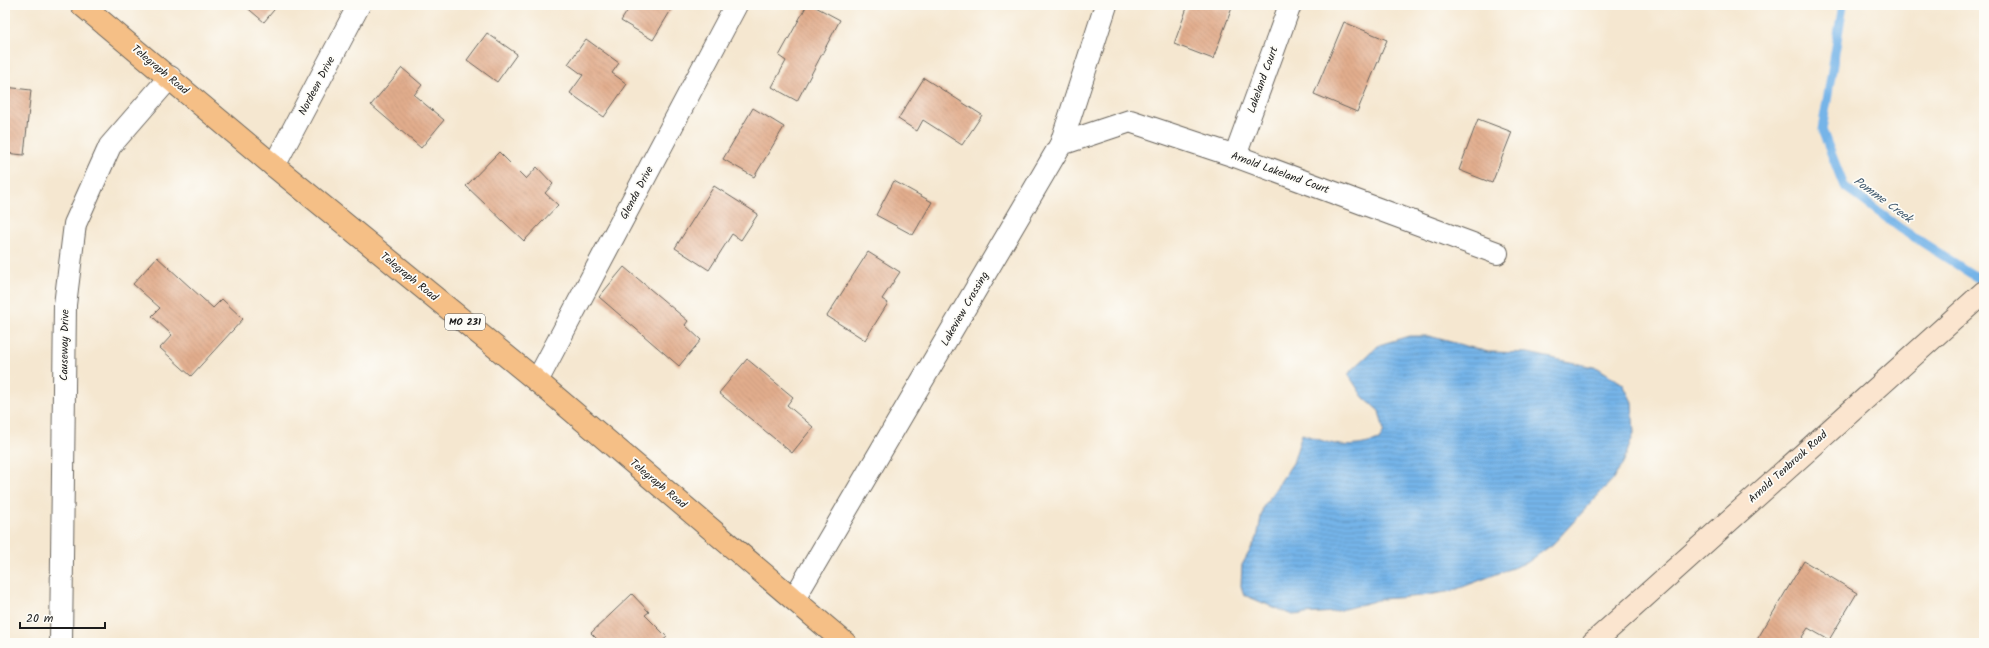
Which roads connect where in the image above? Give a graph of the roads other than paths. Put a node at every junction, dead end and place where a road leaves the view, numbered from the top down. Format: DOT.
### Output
graph roads {
  1 [pos="82,5"];
  2 [pos="359,5"];
  3 [pos="736,5"];
  4 [pos="1106,5"];
  5 [pos="1290,5"];
  6 [pos="170,78"];
  7 [pos="1061,144"];
  8 [pos="1235,156"];
  9 [pos="274,166"];
  10 [pos="1497,254"];
  11 [pos="1984,292"];
  12 [pos="537,381"];
  13 [pos="794,599"];
  14 [pos="61,643"];
  15 [pos="845,643"];
  16 [pos="1593,643"];
  1 -- 6 [label="main road, Telegraph Road / MO 231"];
  2 -- 9 [label="street, Nordeen Drive"];
  3 -- 12 [label="street, Glenda Drive"];
  4 -- 7 [label="street, Lakeview Crossing"];
  5 -- 8 [label="street, Lakeland Court"];
  6 -- 9 [label="main road, Telegraph Road / MO 231"];
  6 -- 14 [label="street, Causeway Drive"];
  7 -- 8 [label="street, Arnold Lakeland Court"];
  7 -- 13 [label="street, Lakeview Crossing"];
  8 -- 10 [label="street, Arnold Lakeland Court"];
  9 -- 12 [label="main road, Telegraph Road / MO 231"];
  11 -- 16 [label="street, Arnold Tenbrook Road"];
  12 -- 13 [label="main road, Telegraph Road / MO 231"];
  13 -- 15 [label="main road, Telegraph Road / MO 231"];
}
